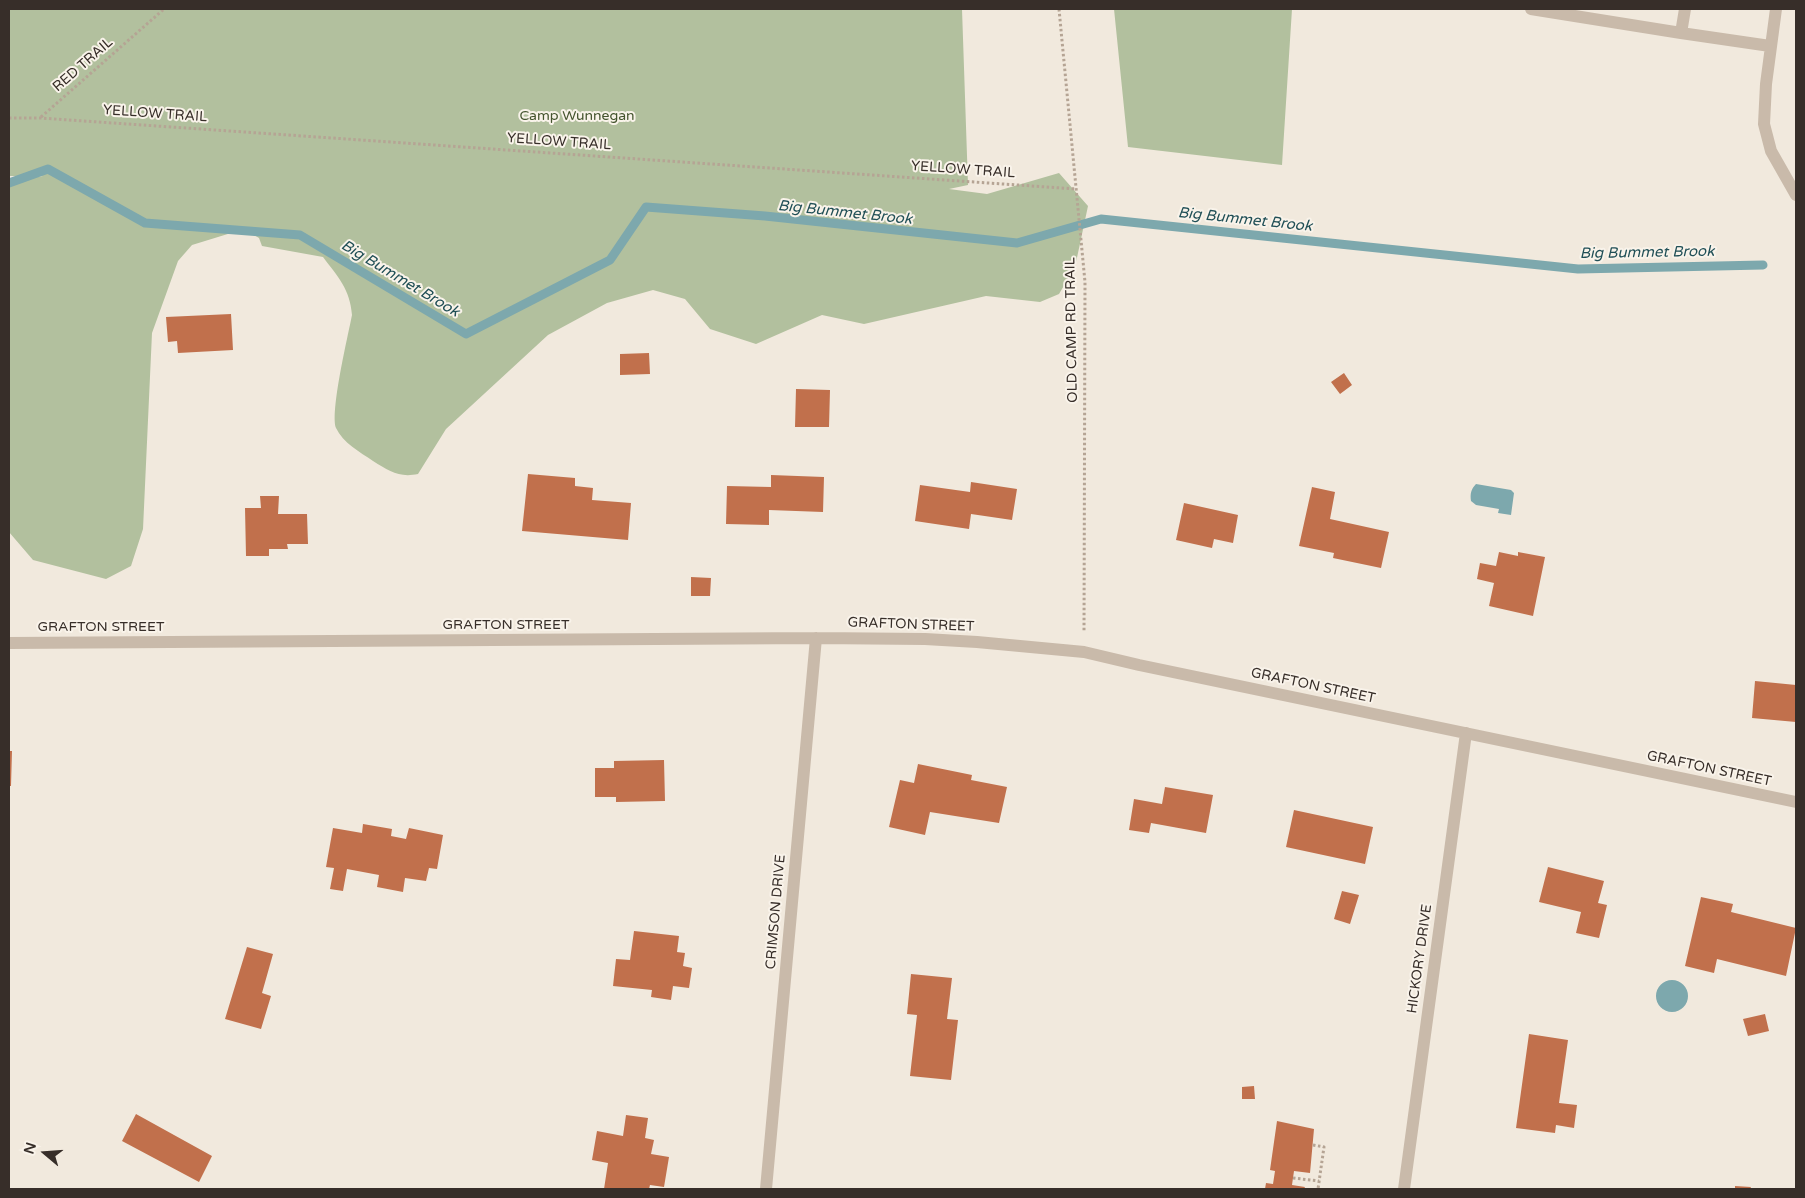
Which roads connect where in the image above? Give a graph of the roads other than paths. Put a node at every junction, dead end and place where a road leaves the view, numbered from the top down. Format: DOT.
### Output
graph roads {
  1 [pos="1531,9"];
  2 [pos="1685,9"];
  3 [pos="1776,9"];
  4 [pos="1593,13"];
  5 [pos="1681,33"];
  6 [pos="1770,46"];
  7 [pos="1796,194"];
  8 [pos="816,638"];
  9 [pos="9,642"];
  10 [pos="1466,733"];
  11 [pos="1796,802"];
  12 [pos="766,1189"];
  13 [pos="1404,1189"];
  1 -- 4 [label="street"];
  2 -- 5 [label="street"];
  3 -- 6 [label="street"];
  4 -- 5 [label="street"];
  5 -- 6 [label="street"];
  6 -- 7 [label="street"];
  8 -- 9 [label="street, GRAFTON STREET"];
  8 -- 10 [label="street, GRAFTON STREET"];
  8 -- 12 [label="street, CRIMSON DRIVE"];
  10 -- 11 [label="street, GRAFTON STREET"];
  10 -- 13 [label="street, HICKORY DRIVE"];
}
